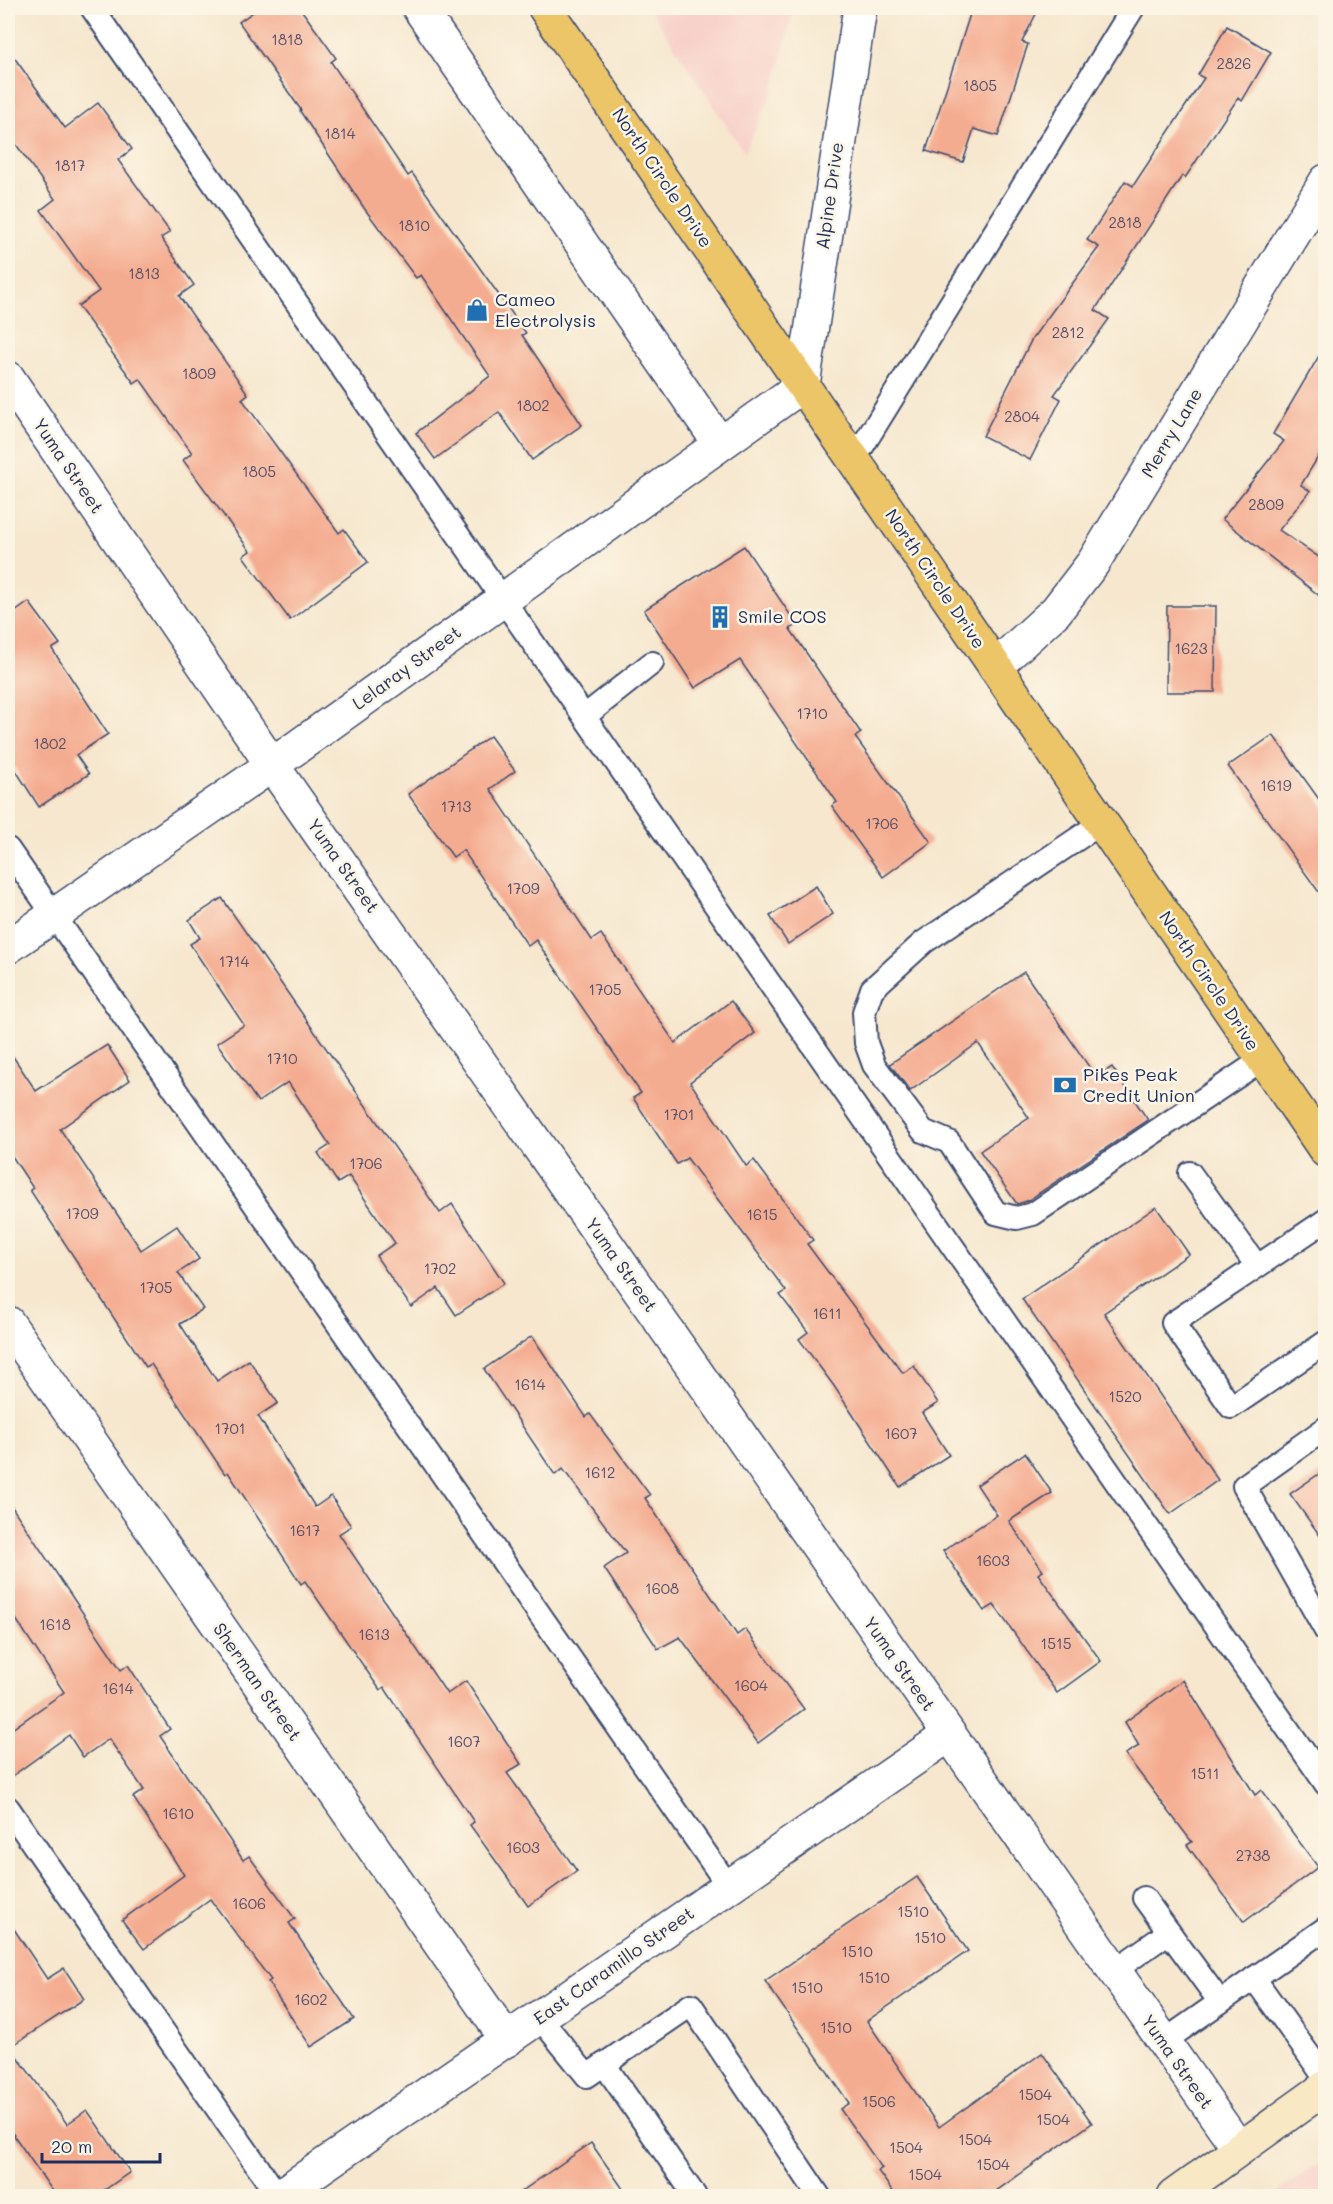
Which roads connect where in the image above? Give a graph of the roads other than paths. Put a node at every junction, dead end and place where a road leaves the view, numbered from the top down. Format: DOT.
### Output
graph roads {
  1 [pos="92,8"];
  2 [pos="419,8"];
  3 [pos="545,8"];
  4 [pos="860,8"];
  5 [pos="1133,8"];
  6 [pos="1326,181"];
  7 [pos="8,378"];
  8 [pos="803,385"];
  9 [pos="720,444"];
  10 [pos="854,460"];
  11 [pos="503,598"];
  12 [pos="652,663"];
  13 [pos="995,667"];
  14 [pos="585,716"];
  15 [pos="272,765"];
  16 [pos="1101,823"];
  17 [pos="8,849"];
  18 [pos="53,915"];
  19 [pos="8,947"];
  20 [pos="1263,1059"];
  21 [pos="1320,1131"];
  22 [pos="1190,1173"];
  23 [pos="1326,1220"];
  24 [pos="1257,1266"];
  25 [pos="8,1323"];
  26 [pos="1326,1342"];
  27 [pos="1326,1428"];
  28 [pos="1326,1630"];
  29 [pos="949,1735"];
  30 [pos="1326,1784"];
  31 [pos="8,1808"];
  32 [pos="729,1887"];
  33 [pos="1144,1898"];
  34 [pos="1326,1928"];
  35 [pos="1169,1932"];
  36 [pos="1114,1971"];
  37 [pos="1254,1978"];
  38 [pos="1221,2002"];
  39 [pos="540,2018"];
  40 [pos="507,2040"];
  41 [pos="1163,2042"];
  42 [pos="604,2064"];
  43 [pos="1326,2079"];
  44 [pos="1326,2087"];
  45 [pos="1239,2149"];
  46 [pos="278,2196"];
  47 [pos="695,2196"];
  48 [pos="819,2196"];
  49 [pos="1174,2196"];
  1 -- 11 [label="lane"];
  2 -- 9 [label="street"];
  3 -- 8 [label="main road, North Circle Drive"];
  4 -- 8 [label="street, Alpine Drive"];
  5 -- 10 [label="lane"];
  6 -- 13 [label="street, Merry Lane"];
  7 -- 15 [label="street, Yuma Street"];
  8 -- 9 [label="street, Lelaray Street"];
  8 -- 10 [label="main road, North Circle Drive"];
  9 -- 11 [label="street, Lelaray Street"];
  10 -- 13 [label="main road, North Circle Drive"];
  11 -- 14 [label="lane"];
  11 -- 15 [label="street, Lelaray Street"];
  12 -- 14 [label="lane"];
  13 -- 16 [label="main road, North Circle Drive"];
  14 -- 30 [label="lane"];
  15 -- 18 [label="street, Lelaray Street"];
  15 -- 29 [label="street, Yuma Street"];
  16 -- 20 [label="main road, North Circle Drive"];
  16 -- 20 [label="lane"];
  17 -- 18 [label="lane"];
  18 -- 19 [label="street, Lelaray Street"];
  18 -- 32 [label="lane"];
  20 -- 21 [label="main road, North Circle Drive"];
  22 -- 24 [label="lane"];
  23 -- 24 [label="lane"];
  24 -- 26 [label="lane"];
  25 -- 40 [label="street, Sherman Street"];
  27 -- 28 [label="lane"];
  29 -- 32 [label="street, East Caramillo Street"];
  29 -- 36 [label="street, Yuma Street"];
  31 -- 46 [label="lane"];
  32 -- 39 [label="street, East Caramillo Street"];
  33 -- 35 [label="lane"];
  34 -- 37 [label="lane"];
  35 -- 36 [label="lane"];
  35 -- 38 [label="lane"];
  36 -- 41 [label="street, Yuma Street"];
  37 -- 38 [label="lane"];
  37 -- 43 [label="lane"];
  38 -- 41 [label="lane"];
  39 -- 40 [label="street, East Caramillo Street"];
  39 -- 42 [label="lane"];
  40 -- 46 [label="street, East Caramillo Street"];
  41 -- 45 [label="street, Yuma Street"];
  42 -- 47 [label="lane"];
  42 -- 48 [label="lane"];
  44 -- 45 [label="main road"];
  45 -- 49 [label="main road"];
}
